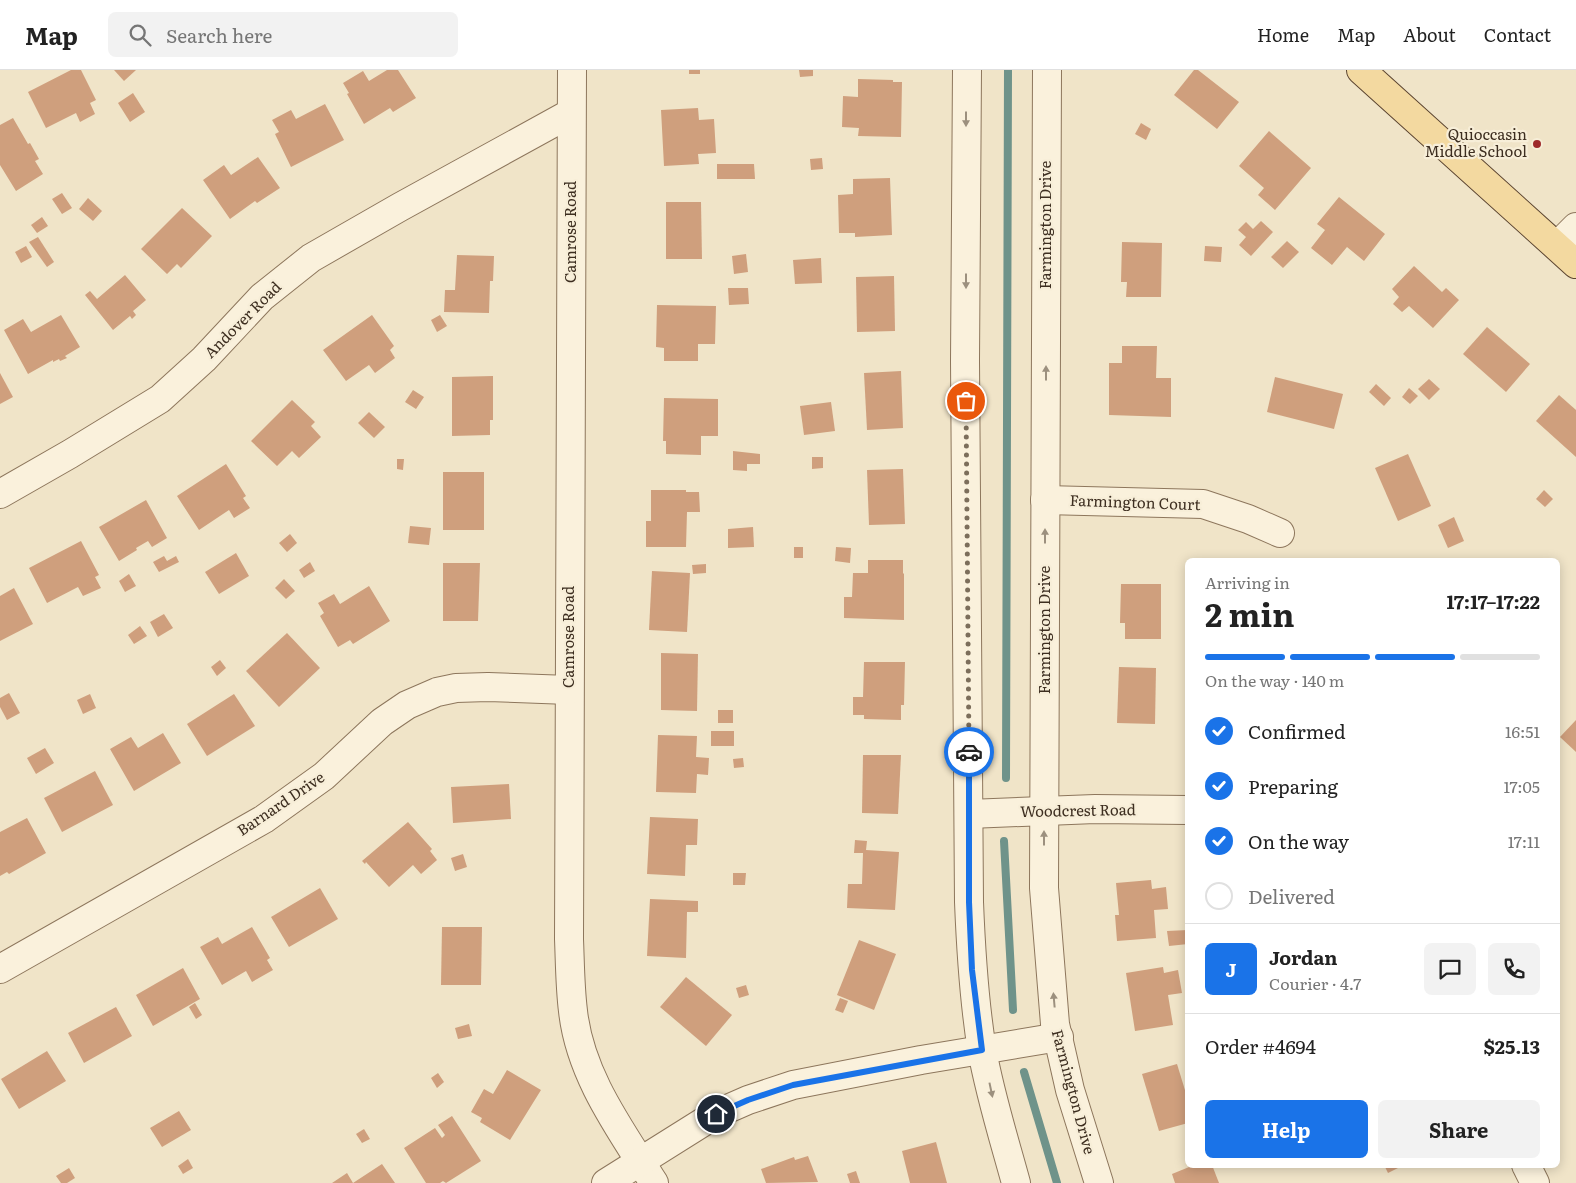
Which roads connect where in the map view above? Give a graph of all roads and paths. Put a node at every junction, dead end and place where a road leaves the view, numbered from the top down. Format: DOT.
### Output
graph roads {
  1 [pos="572,70"];
  2 [pos="967,70"];
  3 [pos="1047,70"];
  4 [pos="1363,71"];
  5 [pos="571,113"];
  6 [pos="1576,227"];
  7 [pos="1566,255"];
  8 [pos="0,494"];
  9 [pos="1045,500"];
  10 [pos="1280,533"];
  11 [pos="569,690"];
  12 [pos="1185,810"];
  13 [pos="1044,811"];
  14 [pos="969,814"];
  15 [pos="0,969"];
  16 [pos="1059,1037"];
  17 [pos="982,1050"];
  18 [pos="1528,1168"];
  19 [pos="647,1172"];
  20 [pos="606,1183"];
  21 [pos="1016,1183"];
  22 [pos="1099,1183"];
  23 [pos="1535,1183"];
  1 -- 5 [label="street, Camrose Road"];
  2 -- 14 [label="street, one-way"];
  9 -- 3 [label="street, Farmington Drive, one-way"];
  4 -- 7 [label="main road"];
  5 -- 8 [label="street, Andover Road"];
  5 -- 11 [label="street, Camrose Road"];
  6 -- 7 [label="street"];
  9 -- 10 [label="street, Farmington Court"];
  13 -- 9 [label="street, Farmington Drive, one-way"];
  11 -- 15 [label="street, Barnard Drive"];
  11 -- 19 [label="street, Camrose Road"];
  12 -- 13 [label="street, Woodcrest Road"];
  13 -- 14 [label="street, Woodcrest Road"];
  16 -- 13 [label="street, Farmington Drive, one-way"];
  14 -- 17 [label="street"];
  16 -- 17 [label="street"];
  16 -- 22 [label="street, Farmington Drive"];
  17 -- 19 [label="street"];
  17 -- 21 [label="street, one-way"];
  18 -- 23 [label="street"];
  19 -- 20 [label="street"];
}
